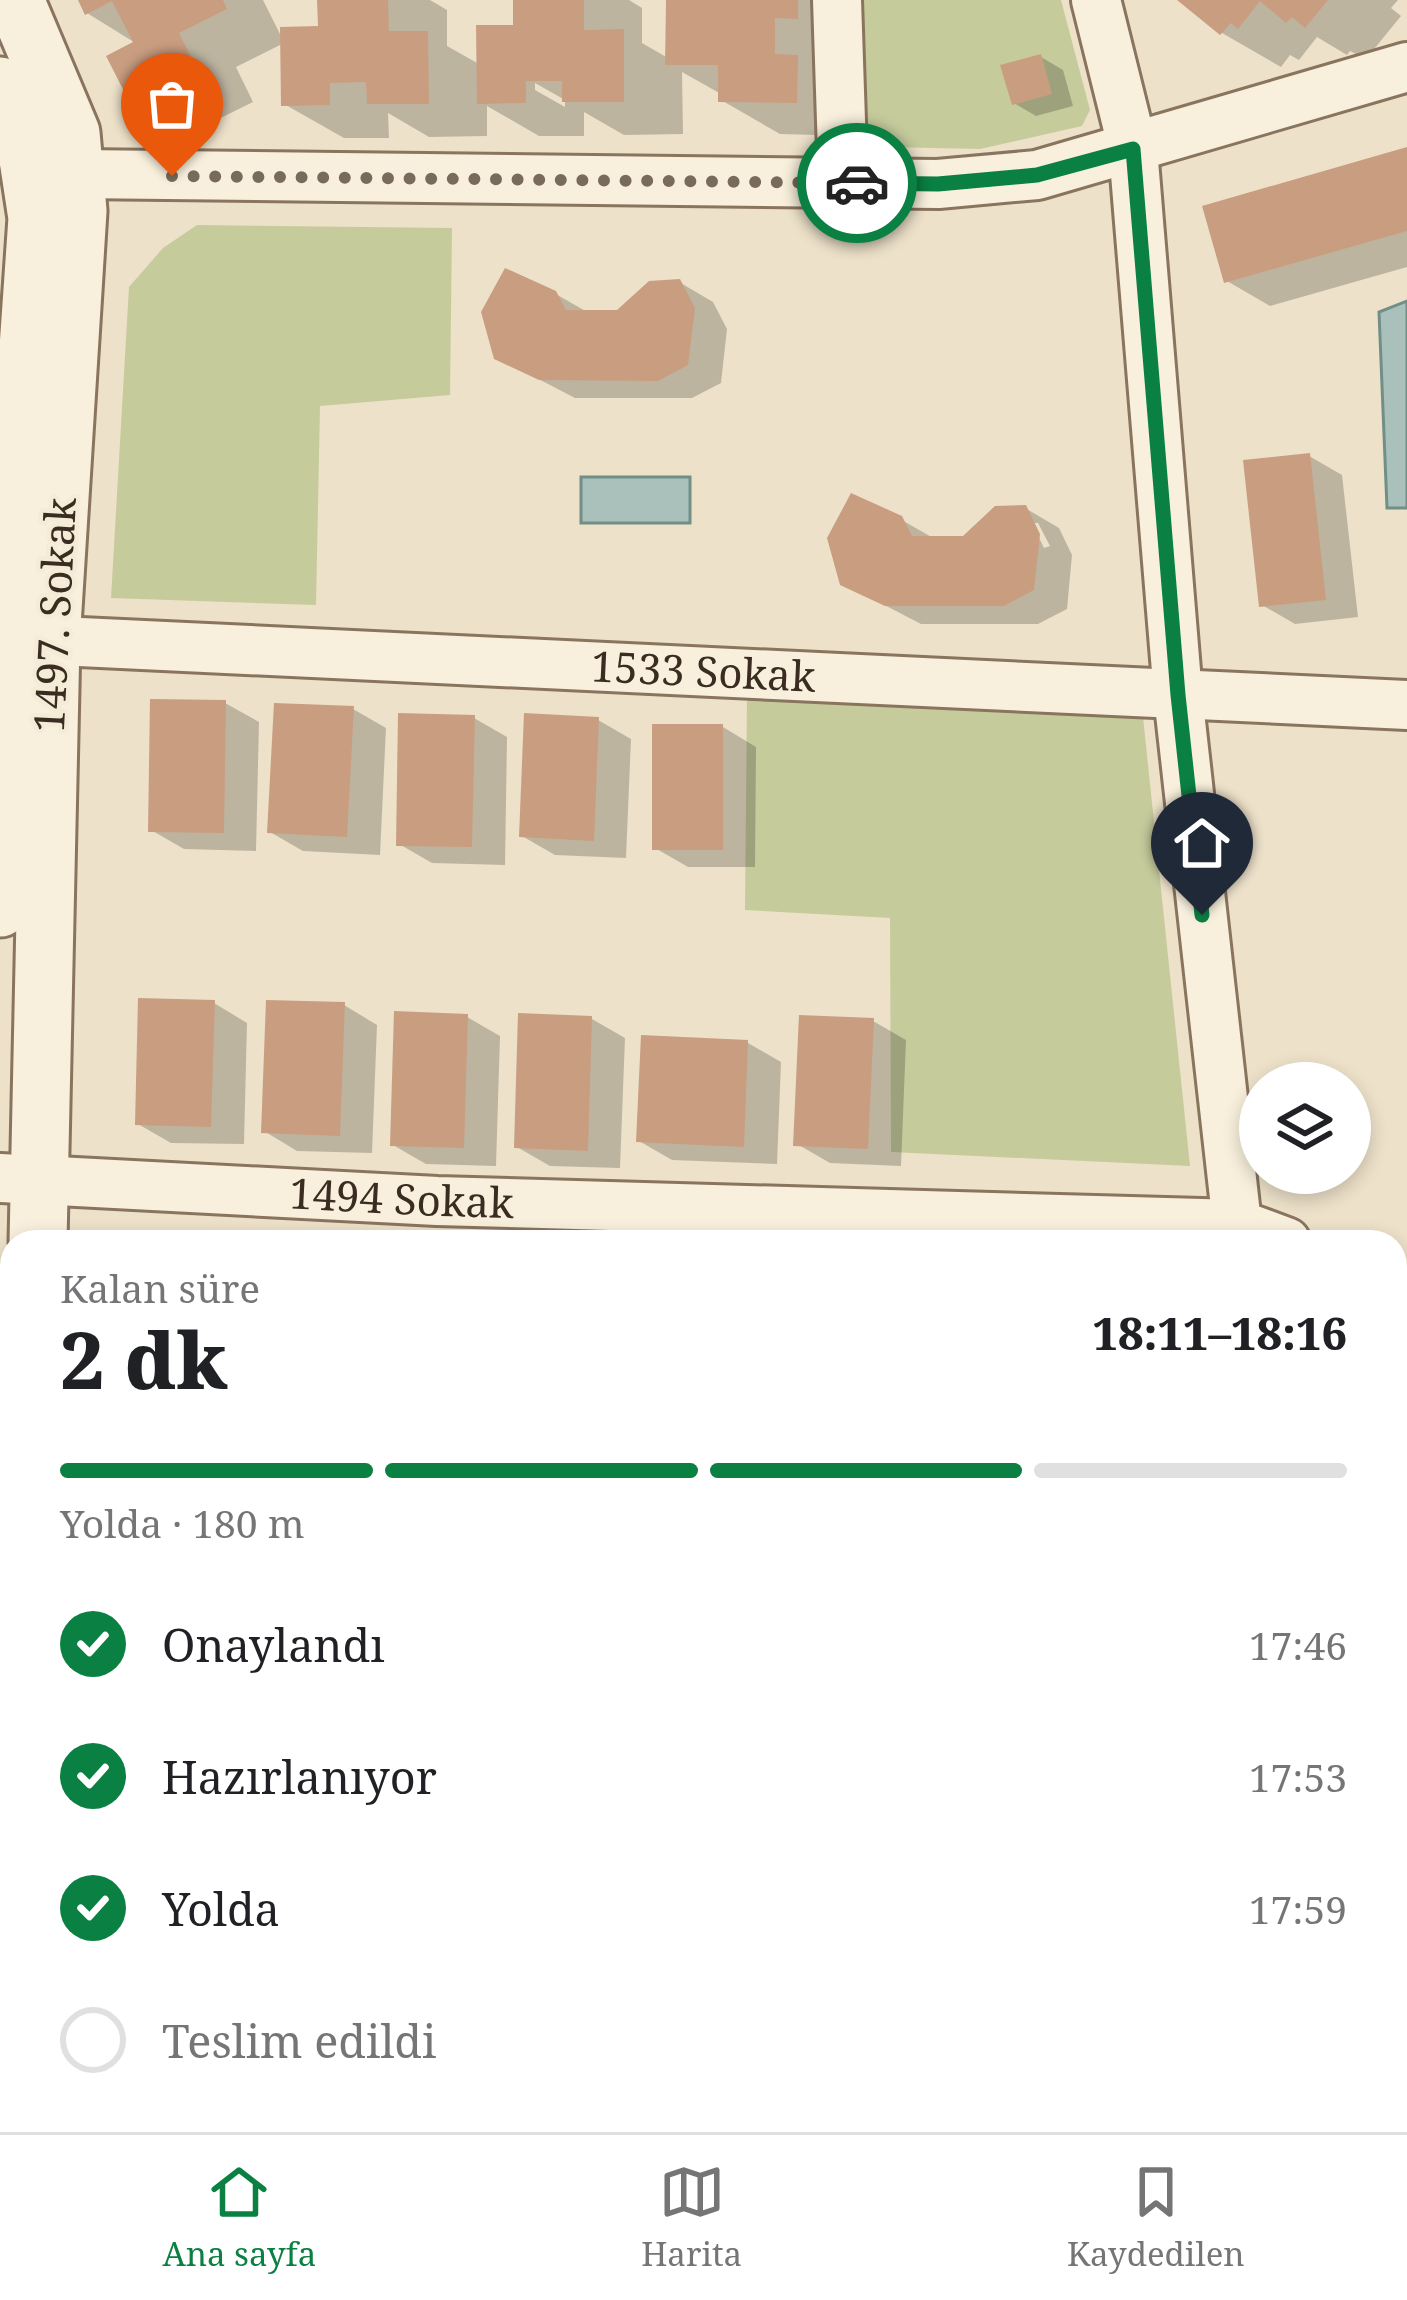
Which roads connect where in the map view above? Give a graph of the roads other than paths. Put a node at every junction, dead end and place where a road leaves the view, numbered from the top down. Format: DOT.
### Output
graph roads {
  1 [pos="15,0"];
  2 [pos="837,0"];
  3 [pos="1096,0"];
  4 [pos="1407,67"];
  5 [pos="0,86"];
  6 [pos="1133,149"];
  7 [pos="77,174"];
  8 [pos="843,182"];
  9 [pos="20,639"];
  10 [pos="1178,695"];
  11 [pos="1407,705"];
  12 [pos="0,908"];
  13 [pos="19,1178"];
  14 [pos="435,1221"];
  15 [pos="1237,1224"];
  16 [pos="34,1230"];
  17 [pos="1253,1230"];
  1 -- 7 [label="street, 1497. Sokak"];
  2 -- 8 [label="street"];
  3 -- 6 [label="street"];
  4 -- 6 [label="street"];
  5 -- 9 [label="street, 1497. Sokak"];
  6 -- 8 [label="street"];
  6 -- 10 [label="street"];
  7 -- 8 [label="street"];
  7 -- 9 [label="street, 1497. Sokak"];
  9 -- 10 [label="street, 1533 Sokak"];
  9 -- 12 [label="street, 1497. Sokak"];
  9 -- 13 [label="street, 1497. Sokak"];
  10 -- 11 [label="street, 1533 Sokak"];
  10 -- 15 [label="street"];
  13 -- 14 [label="street, 1494 Sokak"];
  13 -- 16 [label="street, 1497. Sokak"];
  14 -- 15 [label="street, 1494 Sokak"];
  15 -- 17 [label="street, 1494 Sokak"];
}
